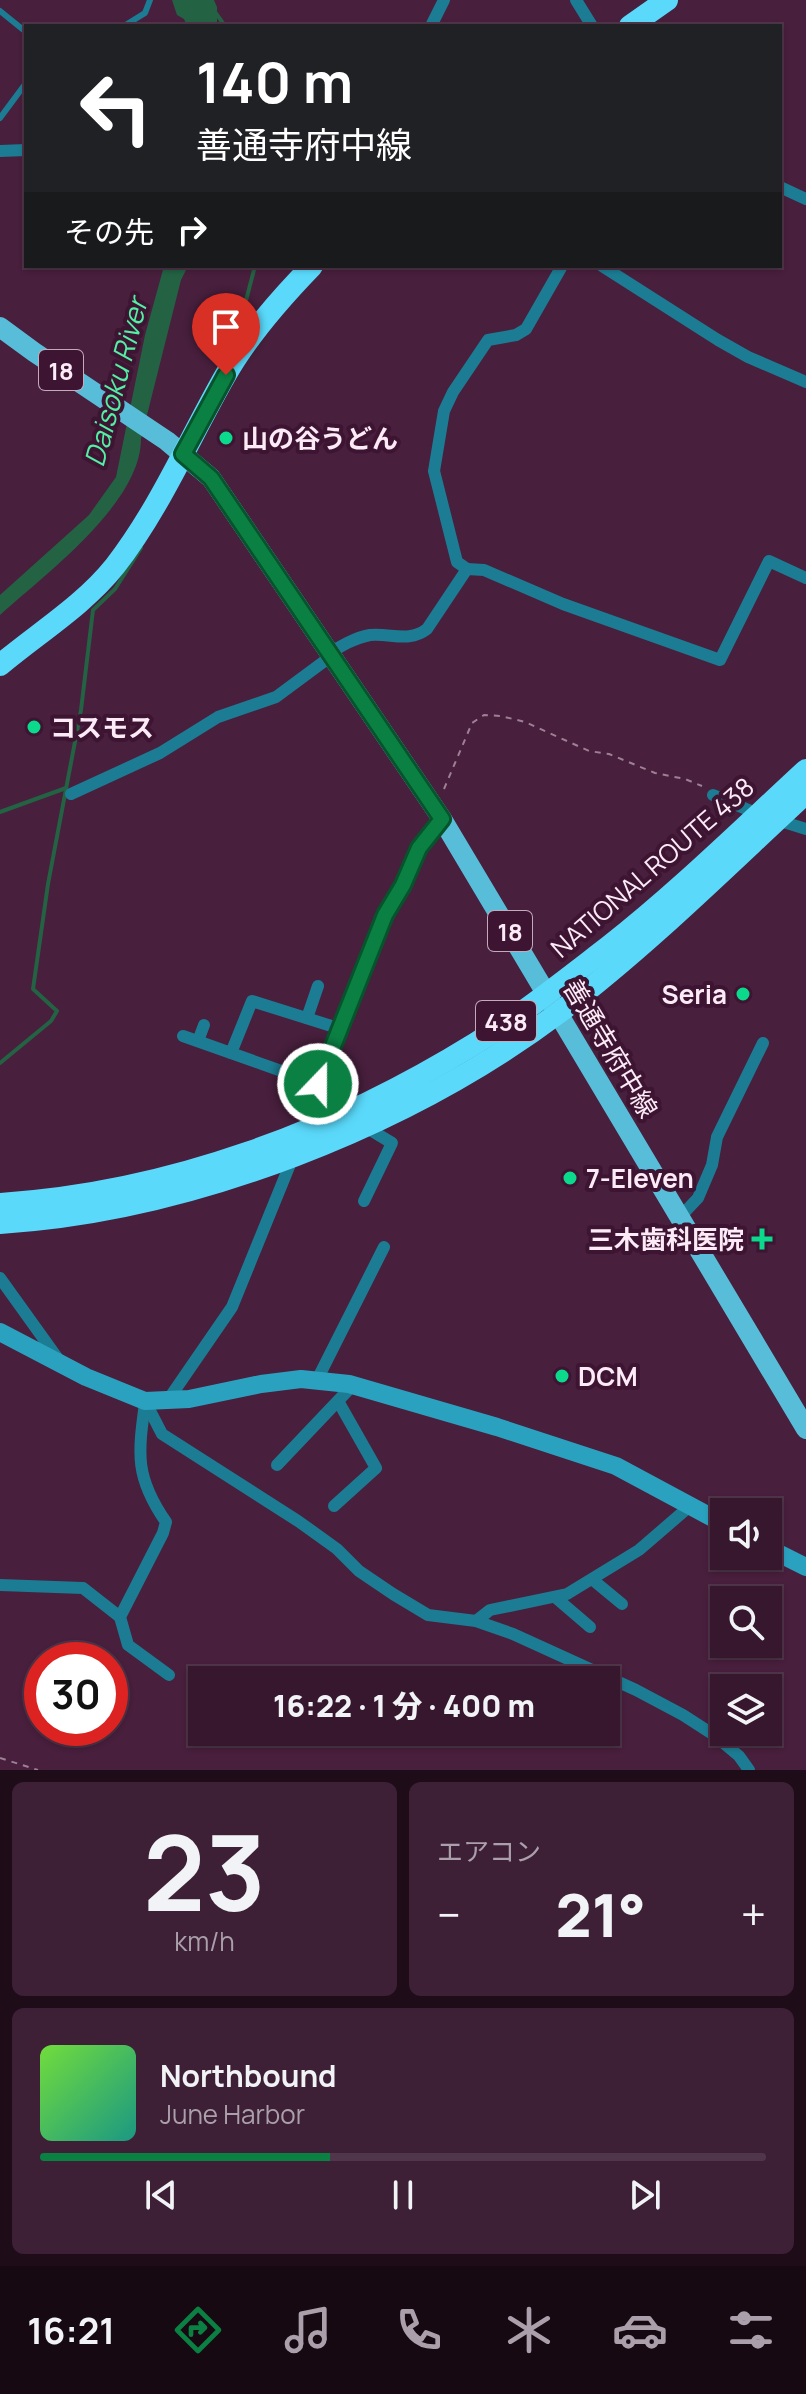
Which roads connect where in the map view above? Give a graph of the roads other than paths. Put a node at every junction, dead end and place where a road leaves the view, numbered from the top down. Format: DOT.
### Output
graph roads {
  1 [pos="150,0"];
  2 [pos="444,0"];
  3 [pos="576,0"];
  4 [pos="667,0"];
  5 [pos="0,11"];
  6 [pos="127,24"];
  7 [pos="432,24"];
  8 [pos="591,24"];
  9 [pos="633,24"];
  10 [pos="24,30"];
  11 [pos="24,86"];
  12 [pos="0,118"];
  13 [pos="24,150"];
  14 [pos="0,151"];
  15 [pos="782,188"];
  16 [pos="806,199"];
  17 [pos="310,268"];
  18 [pos="561,268"];
  19 [pos="605,268"];
  20 [pos="0,327"];
  21 [pos="806,382"];
  22 [pos="183,454"];
  23 [pos="467,569"];
  24 [pos="806,578"];
  25 [pos="329,655"];
  26 [pos="0,665"];
  27 [pos="806,770"];
  28 [pos="806,793"];
  29 [pos="71,794"];
  30 [pos="713,795"];
  31 [pos="439,815"];
  32 [pos="768,817"];
  33 [pos="806,829"];
  34 [pos="318,986"];
  35 [pos="547,992"];
  36 [pos="559,1012"];
  37 [pos="307,1018"];
  38 [pos="204,1025"];
  39 [pos="341,1029"];
  40 [pos="183,1036"];
  41 [pos="198,1041"];
  42 [pos="763,1043"];
  43 [pos="231,1053"];
  44 [pos="318,1084"];
  45 [pos="364,1126"];
  46 [pos="303,1132"];
  47 [pos="294,1154"];
  48 [pos="364,1201"];
  49 [pos="0,1204"];
  50 [pos="681,1216"];
  51 [pos="0,1223"];
  52 [pos="384,1247"];
  53 [pos="0,1278"];
  54 [pos="0,1332"];
  55 [pos="61,1363"];
  56 [pos="317,1380"];
  57 [pos="353,1385"];
  58 [pos="168,1400"];
  59 [pos="145,1401"];
  60 [pos="338,1401"];
  61 [pos="805,1424"];
  62 [pos="277,1465"];
  63 [pos="334,1506"];
  64 [pos="690,1506"];
  65 [pos="710,1517"];
  66 [pos="782,1555"];
  67 [pos="806,1567"];
  68 [pos="593,1580"];
  69 [pos="0,1585"];
  70 [pos="555,1597"];
  71 [pos="622,1604"];
  72 [pos="120,1617"];
  73 [pos="476,1621"];
  74 [pos="590,1627"];
  75 [pos="169,1675"];
  76 [pos="749,1770"];
  1 -- 6 [label="lane"];
  2 -- 7 [label="street"];
  3 -- 8 [label="street"];
  4 -- 9 [label="highway"];
  5 -- 10 [label="lane"];
  11 -- 12 [label="lane"];
  13 -- 14 [label="street"];
  15 -- 16 [label="street"];
  17 -- 22 [label="highway"];
  18 -- 23 [label="street"];
  19 -- 21 [label="street"];
  20 -- 22 [label="main road, 善通寺府中線 / 18"];
  22 -- 25 [label="main road, 善通寺府中線 / 18"];
  22 -- 26 [label="highway"];
  23 -- 24 [label="street"];
  23 -- 25 [label="street"];
  25 -- 29 [label="street"];
  25 -- 31 [label="main road, 善通寺府中線 / 18"];
  27 -- 32 [label="highway, NATIONAL ROUTE 438 / 438"];
  28 -- 32 [label="highway, NATIONAL ROUTE 438 / 438"];
  30 -- 32 [label="street"];
  31 -- 35 [label="main road, 善通寺府中線 / 18"];
  31 -- 39 [label="street"];
  32 -- 33 [label="street"];
  32 -- 35 [label="highway, NATIONAL ROUTE 438 / 438"];
  32 -- 36 [label="highway, NATIONAL ROUTE 438 / 438"];
  34 -- 37 [label="street"];
  35 -- 36 [label="main road, 善通寺府中線 / 18"];
  35 -- 46 [label="highway, NATIONAL ROUTE 438 / 438"];
  36 -- 45 [label="highway, NATIONAL ROUTE 438 / 438"];
  36 -- 50 [label="main road, 善通寺府中線 / 18"];
  37 -- 39 [label="street"];
  37 -- 43 [label="street"];
  38 -- 41 [label="street"];
  39 -- 44 [label="street"];
  40 -- 41 [label="street"];
  41 -- 43 [label="street"];
  42 -- 50 [label="street"];
  43 -- 44 [label="street"];
  44 -- 46 [label="street"];
  45 -- 47 [label="highway, NATIONAL ROUTE 438 / 438"];
  45 -- 48 [label="street"];
  46 -- 47 [label="street"];
  46 -- 49 [label="highway, NATIONAL ROUTE 438 / 438"];
  47 -- 51 [label="highway, NATIONAL ROUTE 438 / 438"];
  47 -- 58 [label="street"];
  50 -- 61 [label="main road, 善通寺府中線 / 18"];
  52 -- 56 [label="street"];
  53 -- 55 [label="street"];
  54 -- 55 [label="street"];
  55 -- 59 [label="street"];
  56 -- 57 [label="street"];
  56 -- 58 [label="street"];
  57 -- 60 [label="street"];
  57 -- 64 [label="street"];
  58 -- 59 [label="street"];
  59 -- 72 [label="street"];
  59 -- 73 [label="street"];
  60 -- 62 [label="street"];
  60 -- 63 [label="street"];
  64 -- 65 [label="street"];
  64 -- 68 [label="street"];
  66 -- 67 [label="street"];
  68 -- 70 [label="street"];
  68 -- 71 [label="street"];
  69 -- 72 [label="street"];
  70 -- 73 [label="street"];
  70 -- 74 [label="street"];
  72 -- 75 [label="street"];
  73 -- 76 [label="street"];
}
